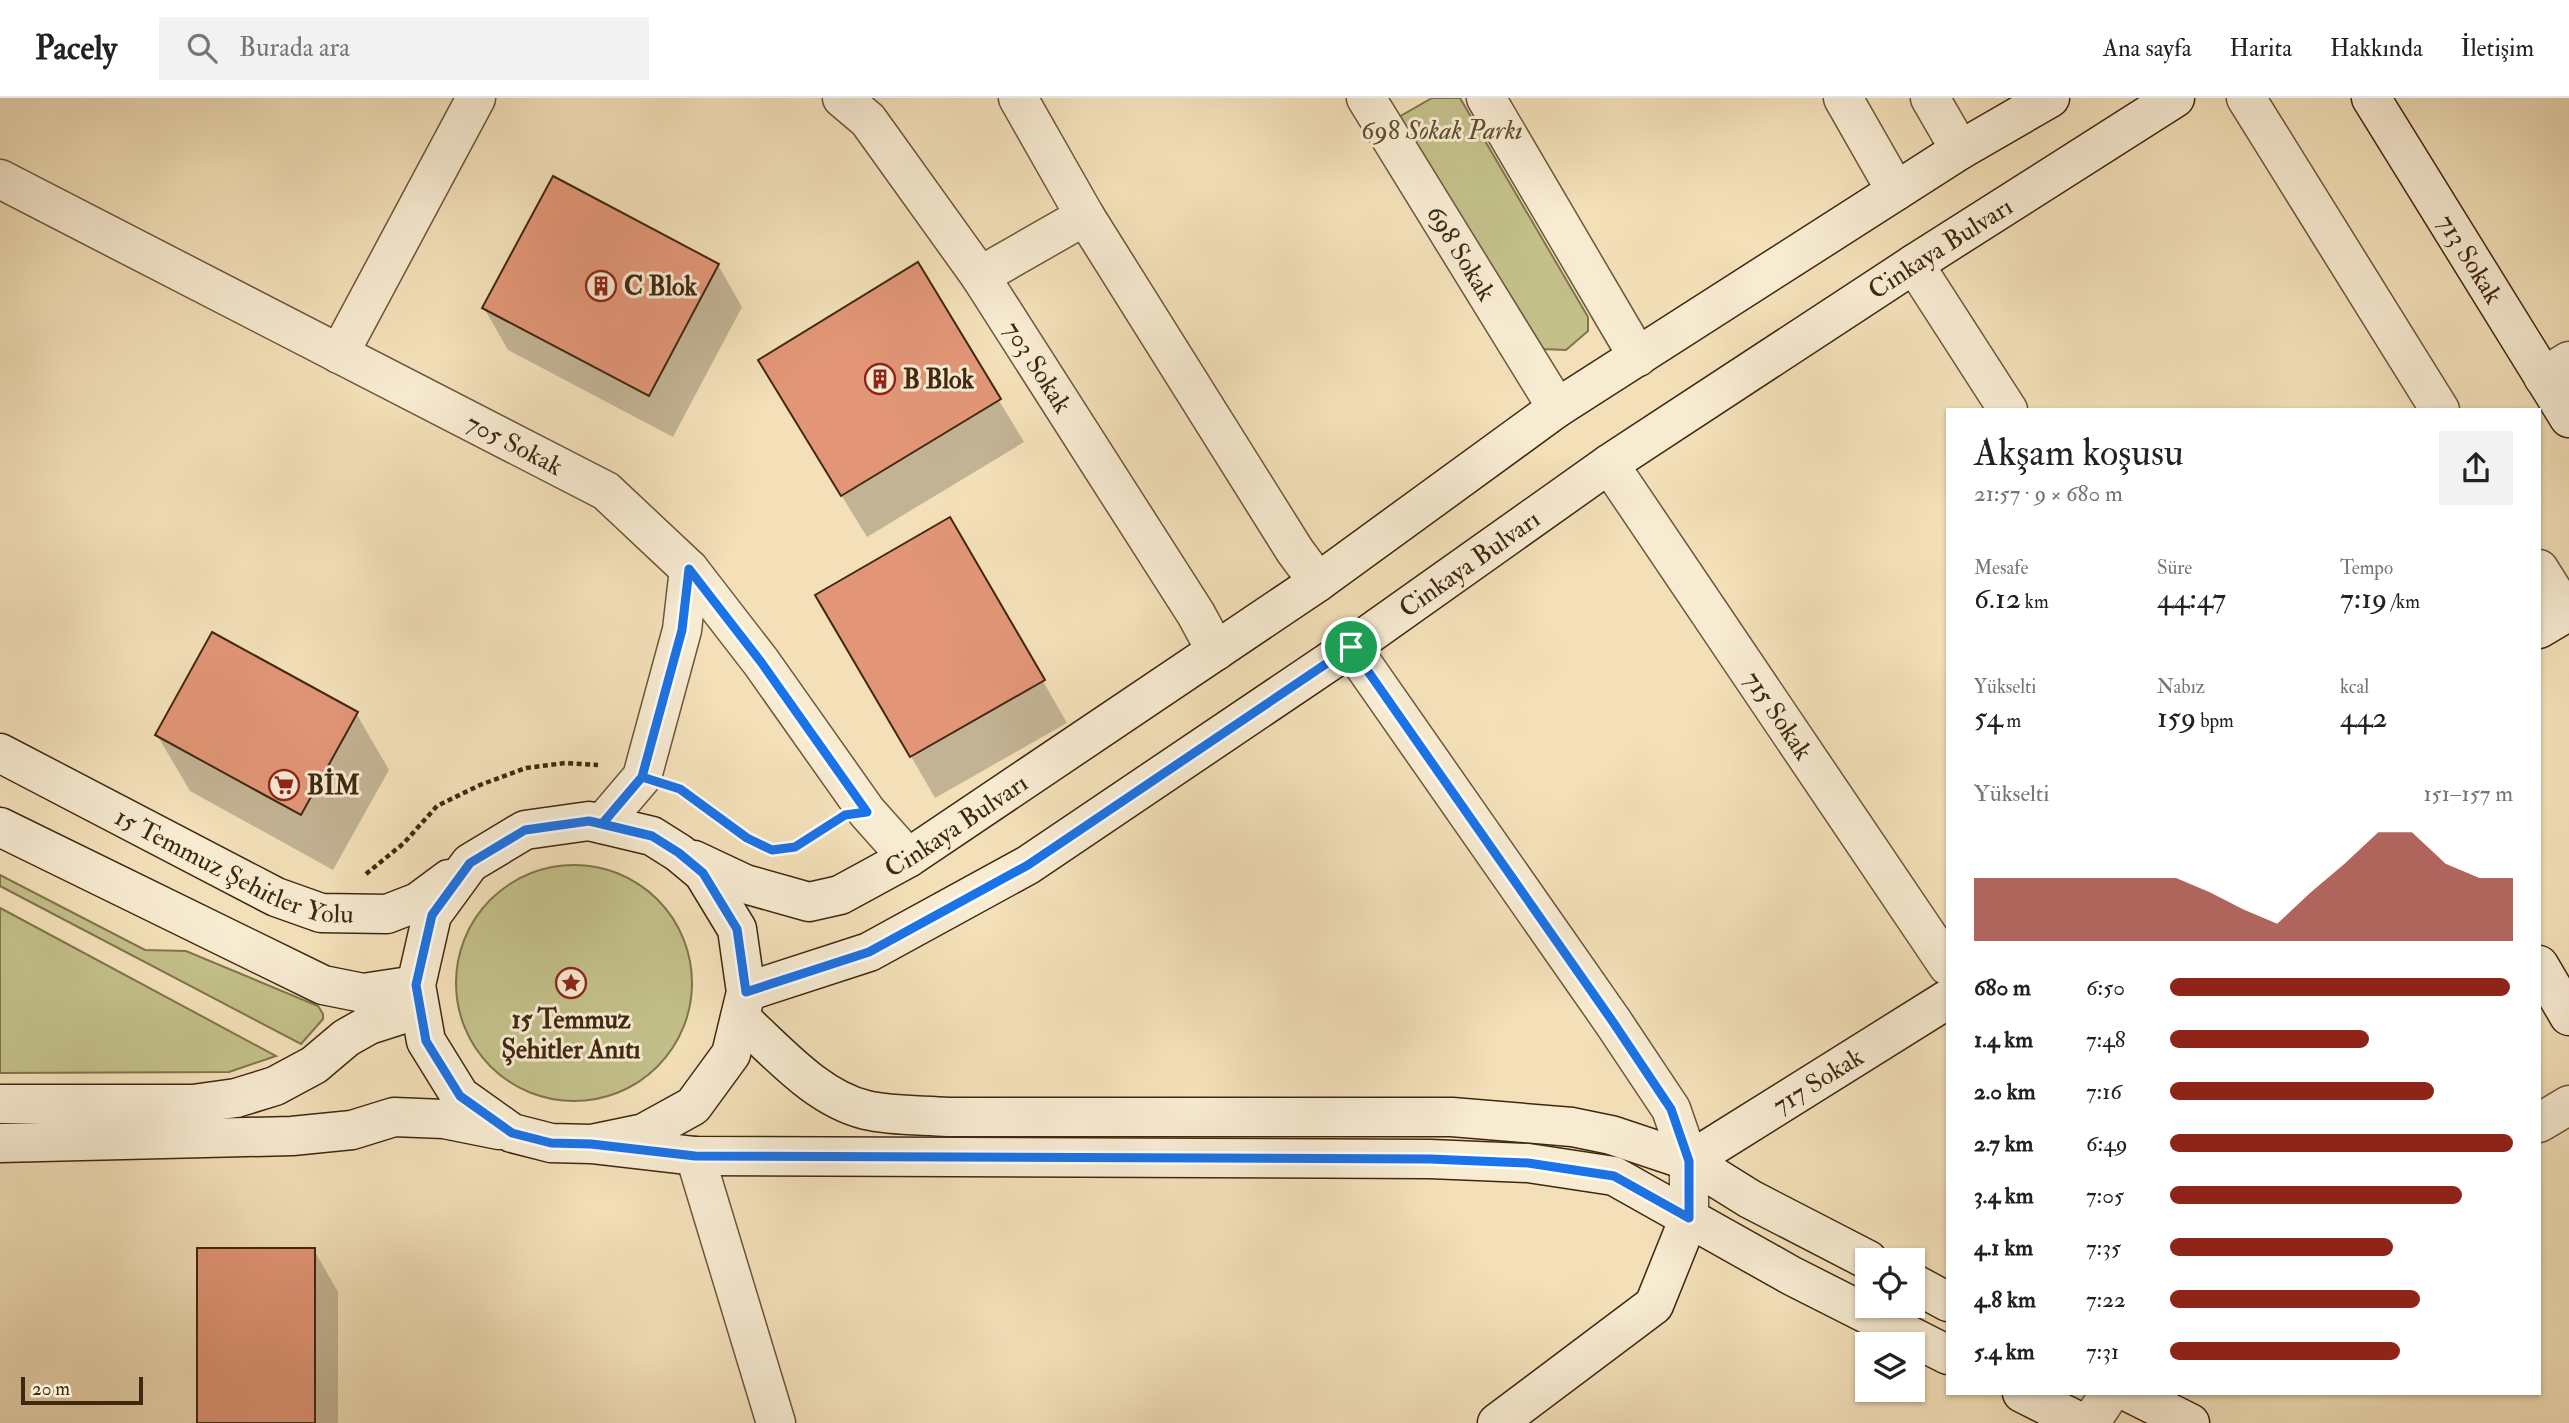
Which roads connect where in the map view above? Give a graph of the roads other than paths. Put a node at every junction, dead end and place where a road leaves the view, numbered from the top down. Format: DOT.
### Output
graph roads {
  1 [pos="476,98"];
  2 [pos="842,98"];
  3 [pos="1018,98"];
  4 [pos="1486,98"];
  5 [pos="1843,98"];
  6 [pos="1930,98"];
  7 [pos="2050,98"];
  8 [pos="2175,98"];
  9 [pos="2246,98"];
  10 [pos="2371,98"];
  11 [pos="1375,101"];
  12 [pos="1960,150"];
  13 [pos="0,179"];
  14 [pos="1896,191"];
  15 [pos="1085,216"];
  16 [pos="1914,264"];
  17 [pos="980,276"];
  18 [pos="339,354"];
  19 [pos="1638,357"];
  20 [pos="2556,369"];
  21 [pos="1557,408"];
  22 [pos="2007,408"];
  23 [pos="2439,408"];
  24 [pos="2569,418"];
  25 [pos="1609,464"];
  26 [pos="689,569"];
  27 [pos="2541,574"];
  28 [pos="1318,582"];
  29 [pos="2558,617"];
  30 [pos="1351,647"];
  31 [pos="1216,651"];
  32 [pos="0,753"];
  33 [pos="602,824"];
  34 [pos="0,827"];
  35 [pos="679,853"];
  36 [pos="908,858"];
  37 [pos="470,863"];
  38 [pos="1946,963"];
  39 [pos="2541,968"];
  40 [pos="417,997"];
  41 [pos="1946,1000"];
  42 [pos="743,1005"];
  43 [pos="2569,1016"];
  44 [pos="0,1104"];
  45 [pos="2569,1105"];
  46 [pos="2541,1122"];
  47 [pos="512,1133"];
  48 [pos="0,1143"];
  49 [pos="591,1144"];
  50 [pos="695,1156"];
  51 [pos="1689,1161"];
  52 [pos="1689,1218"];
  53 [pos="1855,1253"];
  54 [pos="1925,1290"];
  55 [pos="1946,1301"];
  56 [pos="1946,1354"];
  57 [pos="2026,1395"];
  58 [pos="2109,1395"];
  59 [pos="2134,1395"];
  60 [pos="776,1423"];
  61 [pos="1497,1423"];
  62 [pos="2082,1423"];
  63 [pos="2090,1423"];
  64 [pos="2190,1423"];
  1 -- 18 [label="main road"];
  2 -- 17 [label="main road, 703 Sokak"];
  3 -- 15 [label="main road"];
  4 -- 19 [label="main road"];
  5 -- 14 [label="main road"];
  6 -- 12 [label="main road"];
  7 -- 12 [label="main road, Cinkaya Bulvarı"];
  8 -- 16 [label="main road, Cinkaya Bulvarı"];
  9 -- 23 [label="main road"];
  10 -- 20 [label="main road, 713 Sokak"];
  11 -- 21 [label="main road, 698 Sokak"];
  12 -- 14 [label="main road, Cinkaya Bulvarı"];
  13 -- 18 [label="main road, 705 Sokak"];
  14 -- 19 [label="main road, Cinkaya Bulvarı"];
  15 -- 17 [label="main road"];
  15 -- 28 [label="main road"];
  16 -- 22 [label="main road"];
  16 -- 25 [label="main road, Cinkaya Bulvarı"];
  17 -- 31 [label="main road, 703 Sokak"];
  18 -- 26 [label="main road, 705 Sokak"];
  19 -- 21 [label="main road, Cinkaya Bulvarı"];
  20 -- 24 [label="main road, 713 Sokak"];
  21 -- 28 [label="main road, Cinkaya Bulvarı"];
  25 -- 30 [label="main road, Cinkaya Bulvarı"];
  25 -- 38 [label="main road, 715 Sokak"];
  26 -- 33 [label="main road"];
  26 -- 36 [label="main road, 705 Sokak"];
  27 -- 29 [label="main road"];
  28 -- 31 [label="main road, Cinkaya Bulvarı"];
  30 -- 42 [label="main road, Cinkaya Bulvarı"];
  30 -- 51 [label="main road"];
  31 -- 36 [label="main road, Cinkaya Bulvarı"];
  32 -- 37 [label="main road, 15 Temmuz Şehitler Yolu"];
  33 -- 35 [label="main road, 15 Temmuz Şehitler Yolu"];
  33 -- 37 [label="main road, 15 Temmuz Şehitler Yolu"];
  34 -- 40 [label="main road"];
  35 -- 36 [label="main road, Cinkaya Bulvarı"];
  35 -- 42 [label="main road"];
  37 -- 40 [label="main road"];
  39 -- 43 [label="main road"];
  40 -- 44 [label="main road"];
  40 -- 47 [label="main road"];
  41 -- 51 [label="main road, 717 Sokak"];
  42 -- 49 [label="main road"];
  42 -- 51 [label="main road"];
  45 -- 46 [label="main road"];
  47 -- 48 [label="main road"];
  47 -- 49 [label="main road"];
  49 -- 50 [label="main road"];
  50 -- 52 [label="main road"];
  50 -- 60 [label="main road"];
  51 -- 52 [label="main road"];
  51 -- 53 [label="main road"];
  52 -- 56 [label="main road"];
  52 -- 61 [label="main road"];
  54 -- 55 [label="main road"];
  57 -- 62 [label="main road"];
  58 -- 63 [label="main road"];
  59 -- 64 [label="main road"];
}
